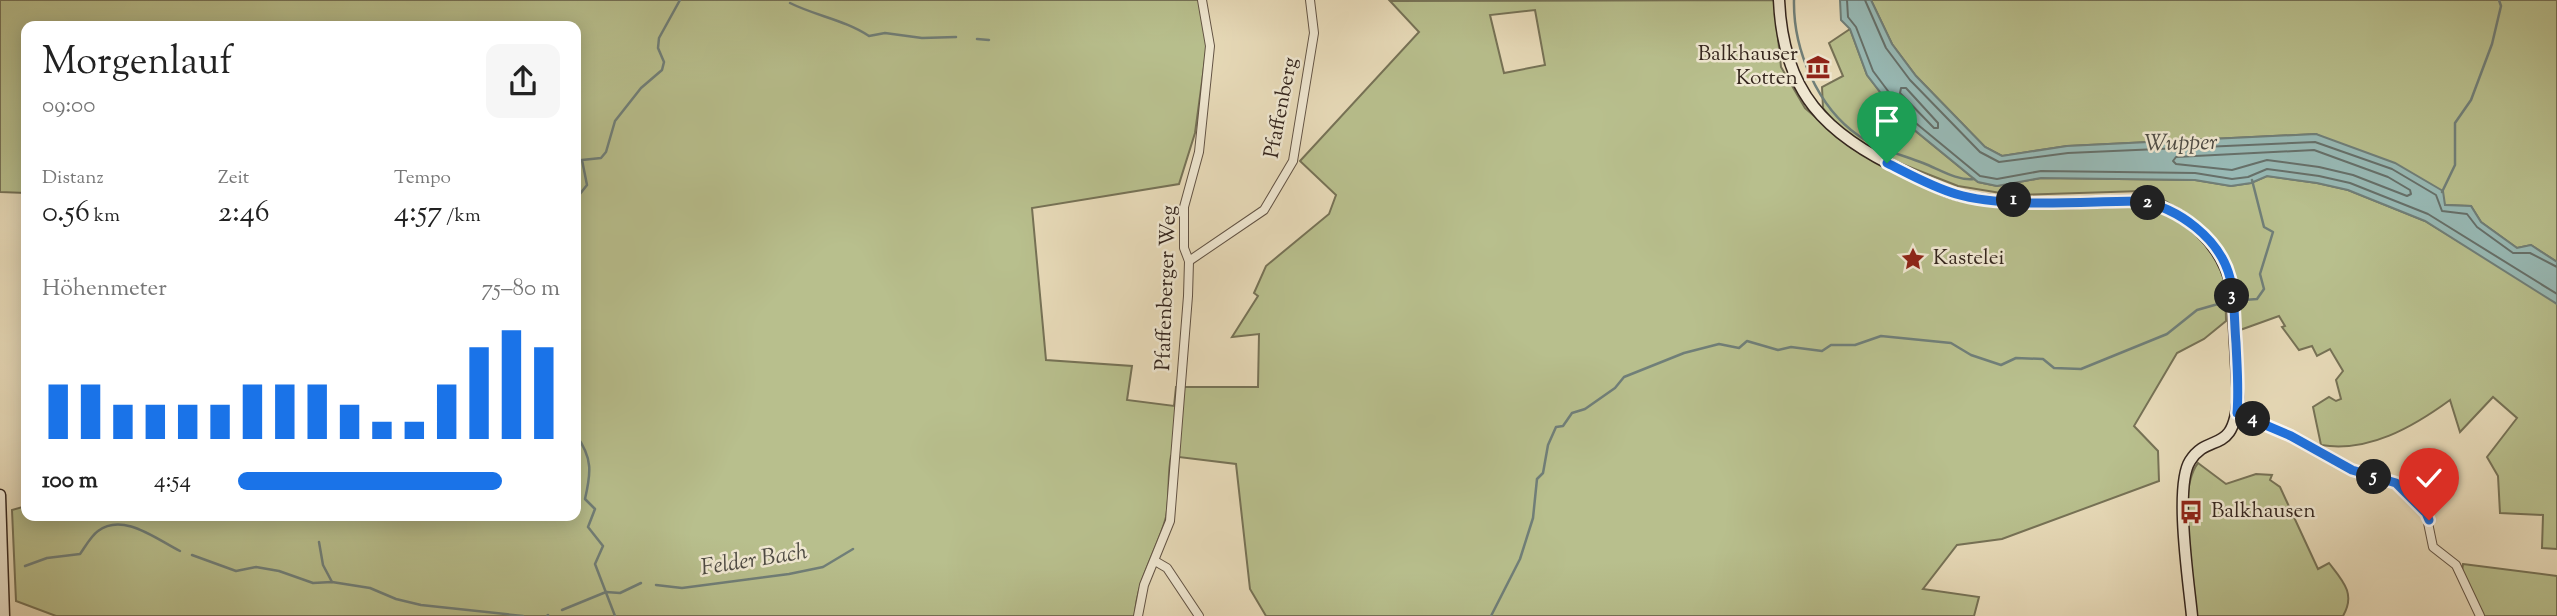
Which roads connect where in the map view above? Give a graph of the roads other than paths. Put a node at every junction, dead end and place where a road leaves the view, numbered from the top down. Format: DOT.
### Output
graph roads {
  1 [pos="1202,0"];
  2 [pos="1310,0"];
  3 [pos="1779,0"];
  4 [pos="1189,261"];
  5 [pos="2237,413"];
  6 [pos="0,495"];
  7 [pos="1155,561"];
  8 [pos="4,616"];
  9 [pos="1138,616"];
  10 [pos="1199,616"];
  11 [pos="2192,616"];
  12 [pos="2480,616"];
  1 -- 4 [label="street, Pfaffenberger Weg"];
  2 -- 4 [label="street, Pfaffenberg"];
  3 -- 5 [label="main road"];
  4 -- 7 [label="street, Pfaffenberger Weg"];
  5 -- 11 [label="main road"];
  5 -- 12 [label="street"];
  6 -- 8 [label="main road"];
  7 -- 9 [label="street, Pfaffenberger Weg"];
  7 -- 10 [label="street"];
}
